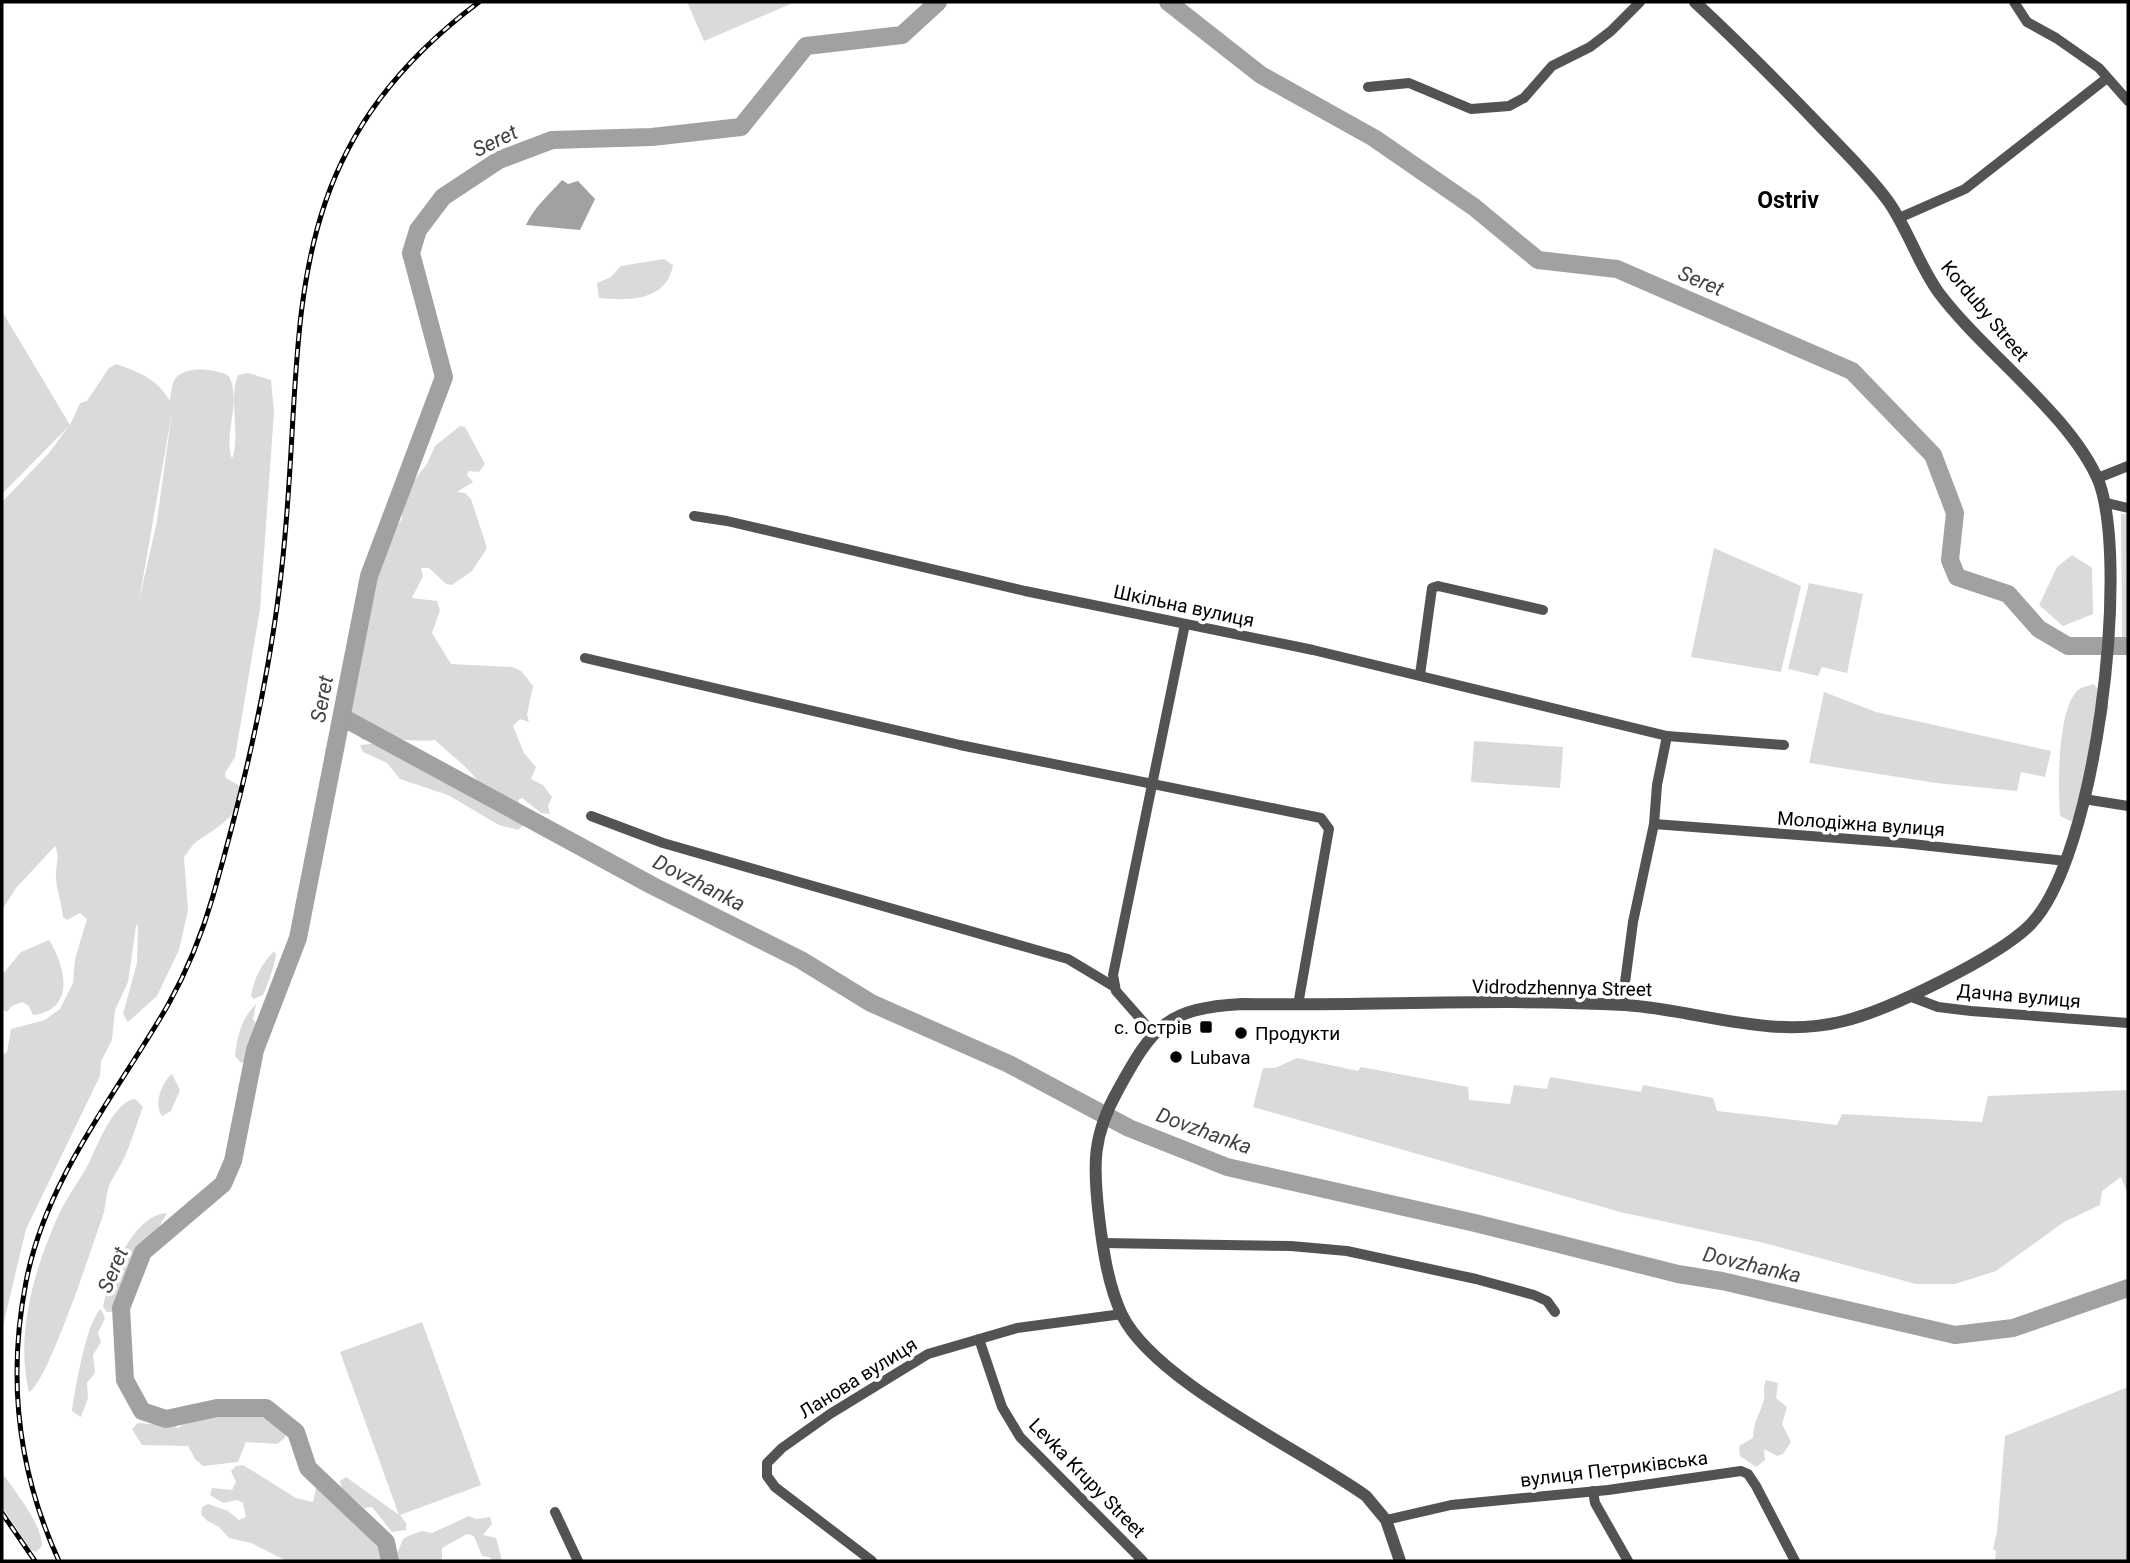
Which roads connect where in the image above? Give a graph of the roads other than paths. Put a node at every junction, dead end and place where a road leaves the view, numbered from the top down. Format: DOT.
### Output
graph roads {
  1 [pos="1640,2"];
  2 [pos="1695,2"];
  3 [pos="2014,2"];
  4 [pos="2107,78"];
  5 [pos="1368,88"];
  6 [pos="2128,101"];
  7 [pos="1899,218"];
  8 [pos="2128,466"];
  9 [pos="2098,478"];
  10 [pos="2107,503"];
  11 [pos="2128,508"];
  12 [pos="694,516"];
  13 [pos="1543,610"];
  14 [pos="1185,624"];
  15 [pos="585,658"];
  16 [pos="1420,676"];
  17 [pos="2107,682"];
  18 [pos="1667,736"];
  19 [pos="1784,745"];
  20 [pos="1153,784"];
  21 [pos="2084,799"];
  22 [pos="2128,806"];
  23 [pos="591,816"];
  24 [pos="1654,824"];
  25 [pos="2066,861"];
  26 [pos="1113,986"];
  27 [pos="1909,996"];
  28 [pos="1298,1005"];
  29 [pos="1622,1005"];
  30 [pos="2128,1023"];
  31 [pos="1153,1033"];
  32 [pos="1102,1243"];
  33 [pos="1555,1312"];
  34 [pos="1122,1314"];
  35 [pos="979,1339"];
  36 [pos="1592,1491"];
  37 [pos="555,1512"];
  38 [pos="1386,1520"];
  39 [pos="578,1561"];
  40 [pos="872,1561"];
  41 [pos="1143,1561"];
  42 [pos="1400,1561"];
  43 [pos="1628,1561"];
  44 [pos="1795,1561"];
  1 -- 5 [label="street"];
  2 -- 7 [label="street, Korduby Street"];
  3 -- 4 [label="street"];
  4 -- 6 [label="street"];
  4 -- 7 [label="street"];
  7 -- 9 [label="street, Korduby Street"];
  8 -- 9 [label="street"];
  9 -- 10 [label="street, Korduby Street"];
  10 -- 11 [label="street"];
  10 -- 17 [label="street, Korduby Street"];
  12 -- 14 [label="street, Шкільна вулиця"];
  13 -- 16 [label="street"];
  14 -- 16 [label="street, Шкільна вулиця"];
  14 -- 20 [label="street"];
  15 -- 20 [label="street"];
  16 -- 18 [label="street, Шкільна вулиця"];
  17 -- 21 [label="street, Vidrodzhennya Street"];
  18 -- 19 [label="street, Шкільна вулиця"];
  18 -- 24 [label="street"];
  20 -- 26 [label="street"];
  20 -- 28 [label="street"];
  21 -- 22 [label="street"];
  21 -- 25 [label="street, Vidrodzhennya Street"];
  23 -- 26 [label="street"];
  24 -- 25 [label="street, Молодіжна вулиця"];
  24 -- 29 [label="street"];
  25 -- 27 [label="street, Vidrodzhennya Street"];
  26 -- 31 [label="street"];
  27 -- 29 [label="street, Vidrodzhennya Street"];
  27 -- 30 [label="street, Дачна вулиця"];
  28 -- 29 [label="street, Vidrodzhennya Street"];
  28 -- 31 [label="street, Vidrodzhennya Street"];
  31 -- 32 [label="street, Vidrodzhennya Street"];
  32 -- 33 [label="street"];
  32 -- 34 [label="street, Vidrodzhennya Street"];
  34 -- 35 [label="street, Ланова вулиця"];
  34 -- 38 [label="street, Vidrodzhennya Street"];
  35 -- 40 [label="street, Ланова вулиця"];
  35 -- 41 [label="street, Levka Krupy Street"];
  36 -- 38 [label="street, вулиця Петриківська"];
  36 -- 43 [label="street"];
  36 -- 44 [label="street, вулиця Петриківська"];
  37 -- 39 [label="street"];
  38 -- 42 [label="street"];
}
